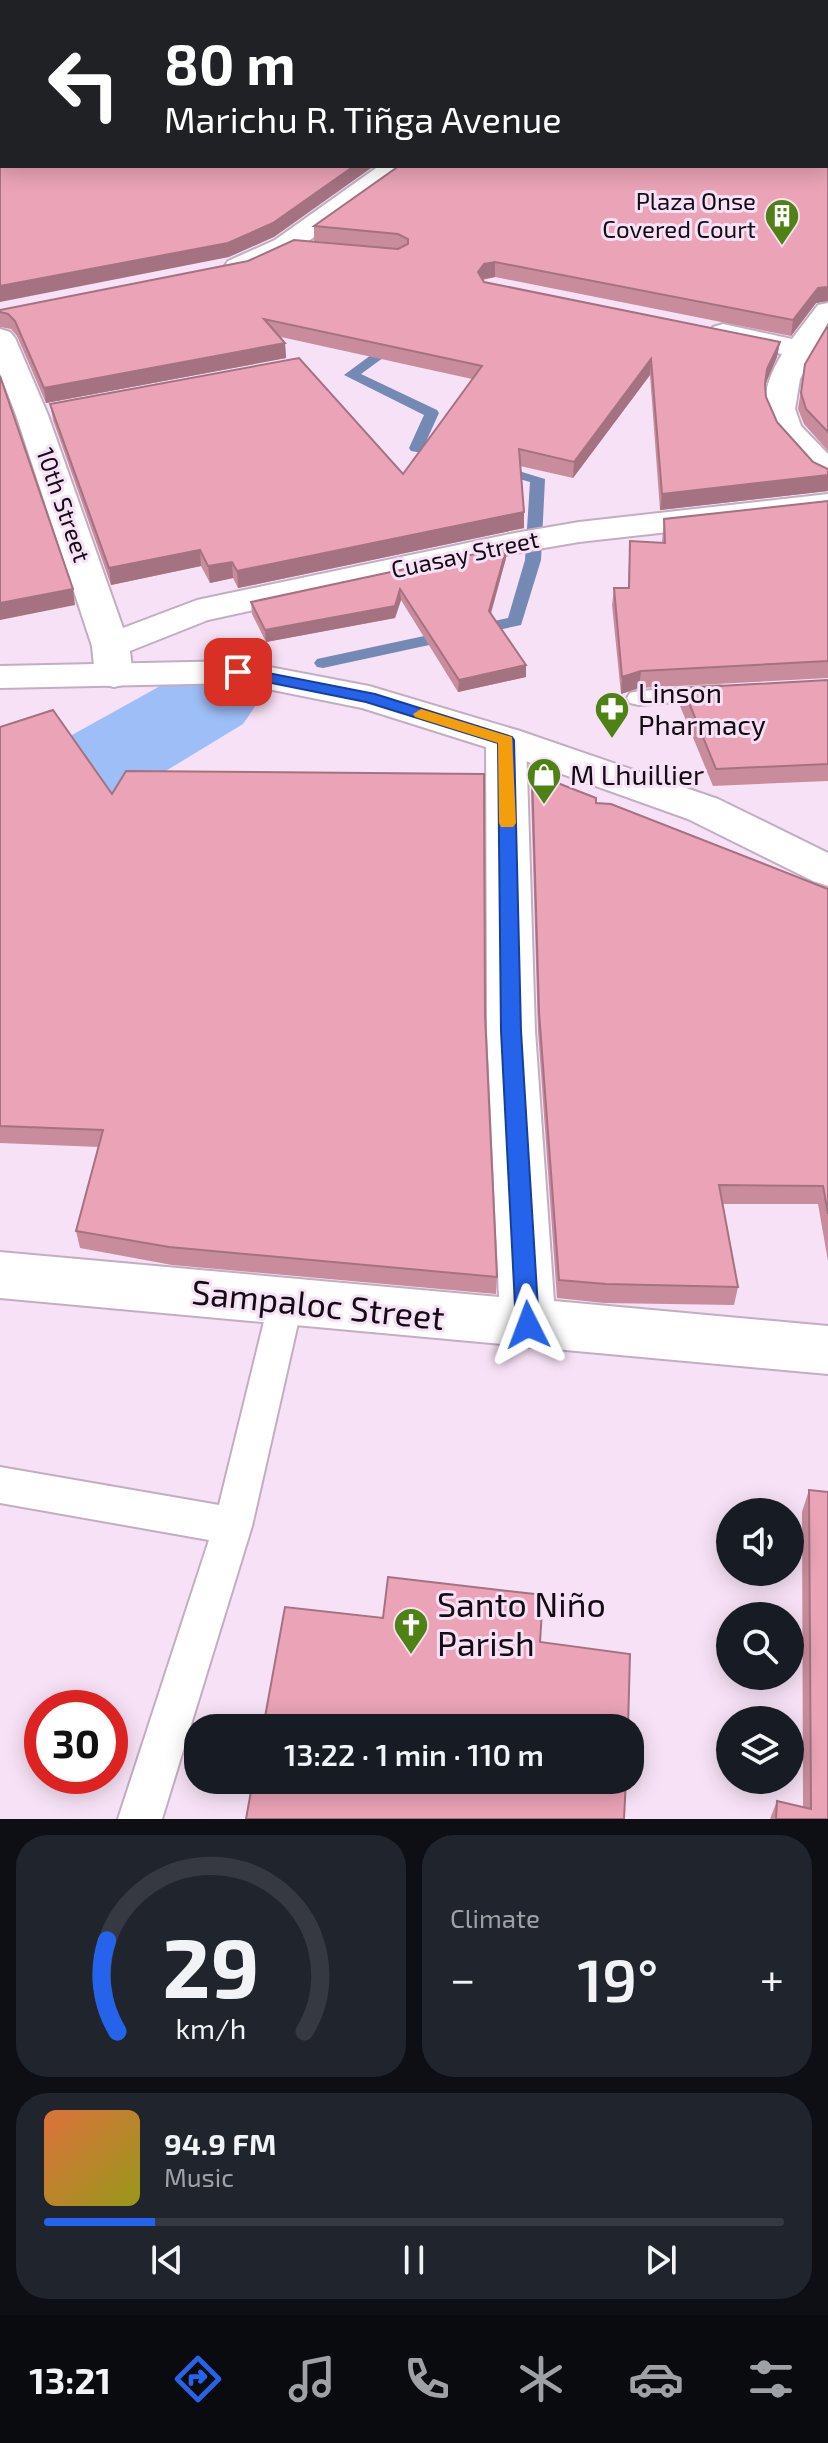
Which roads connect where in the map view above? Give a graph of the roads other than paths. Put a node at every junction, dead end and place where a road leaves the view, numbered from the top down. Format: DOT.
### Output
graph roads {
  1 [pos="390,168"];
  2 [pos="208,273"];
  3 [pos="828,311"];
  4 [pos="694,327"];
  5 [pos="0,338"];
  6 [pos="798,349"];
  7 [pos="26,416"];
  8 [pos="828,475"];
  9 [pos="828,504"];
  10 [pos="112,661"];
  11 [pos="0,677"];
  12 [pos="749,692"];
  13 [pos="639,698"];
  14 [pos="506,740"];
  15 [pos="828,871"];
  16 [pos="0,1275"];
  17 [pos="286,1301"];
  18 [pos="528,1325"];
  19 [pos="828,1350"];
  20 [pos="0,1485"];
  21 [pos="233,1526"];
  22 [pos="140,1819"];
  1 -- 2 [label="street"];
  3 -- 6 [label="street"];
  4 -- 6 [label="street"];
  5 -- 7 [label="street, 10th Street"];
  6 -- 8 [label="street"];
  7 -- 10 [label="street, 10th Street"];
  9 -- 10 [label="street, Cuasay Street"];
  10 -- 11 [label="street"];
  10 -- 14 [label="street"];
  12 -- 13 [label="lane"];
  14 -- 15 [label="street"];
  14 -- 18 [label="street"];
  16 -- 17 [label="street, Sampaloc Street"];
  17 -- 18 [label="street, Sampaloc Street"];
  17 -- 21 [label="lane"];
  18 -- 19 [label="street, Sampaloc Street"];
  20 -- 21 [label="lane"];
  21 -- 22 [label="lane"];
}
